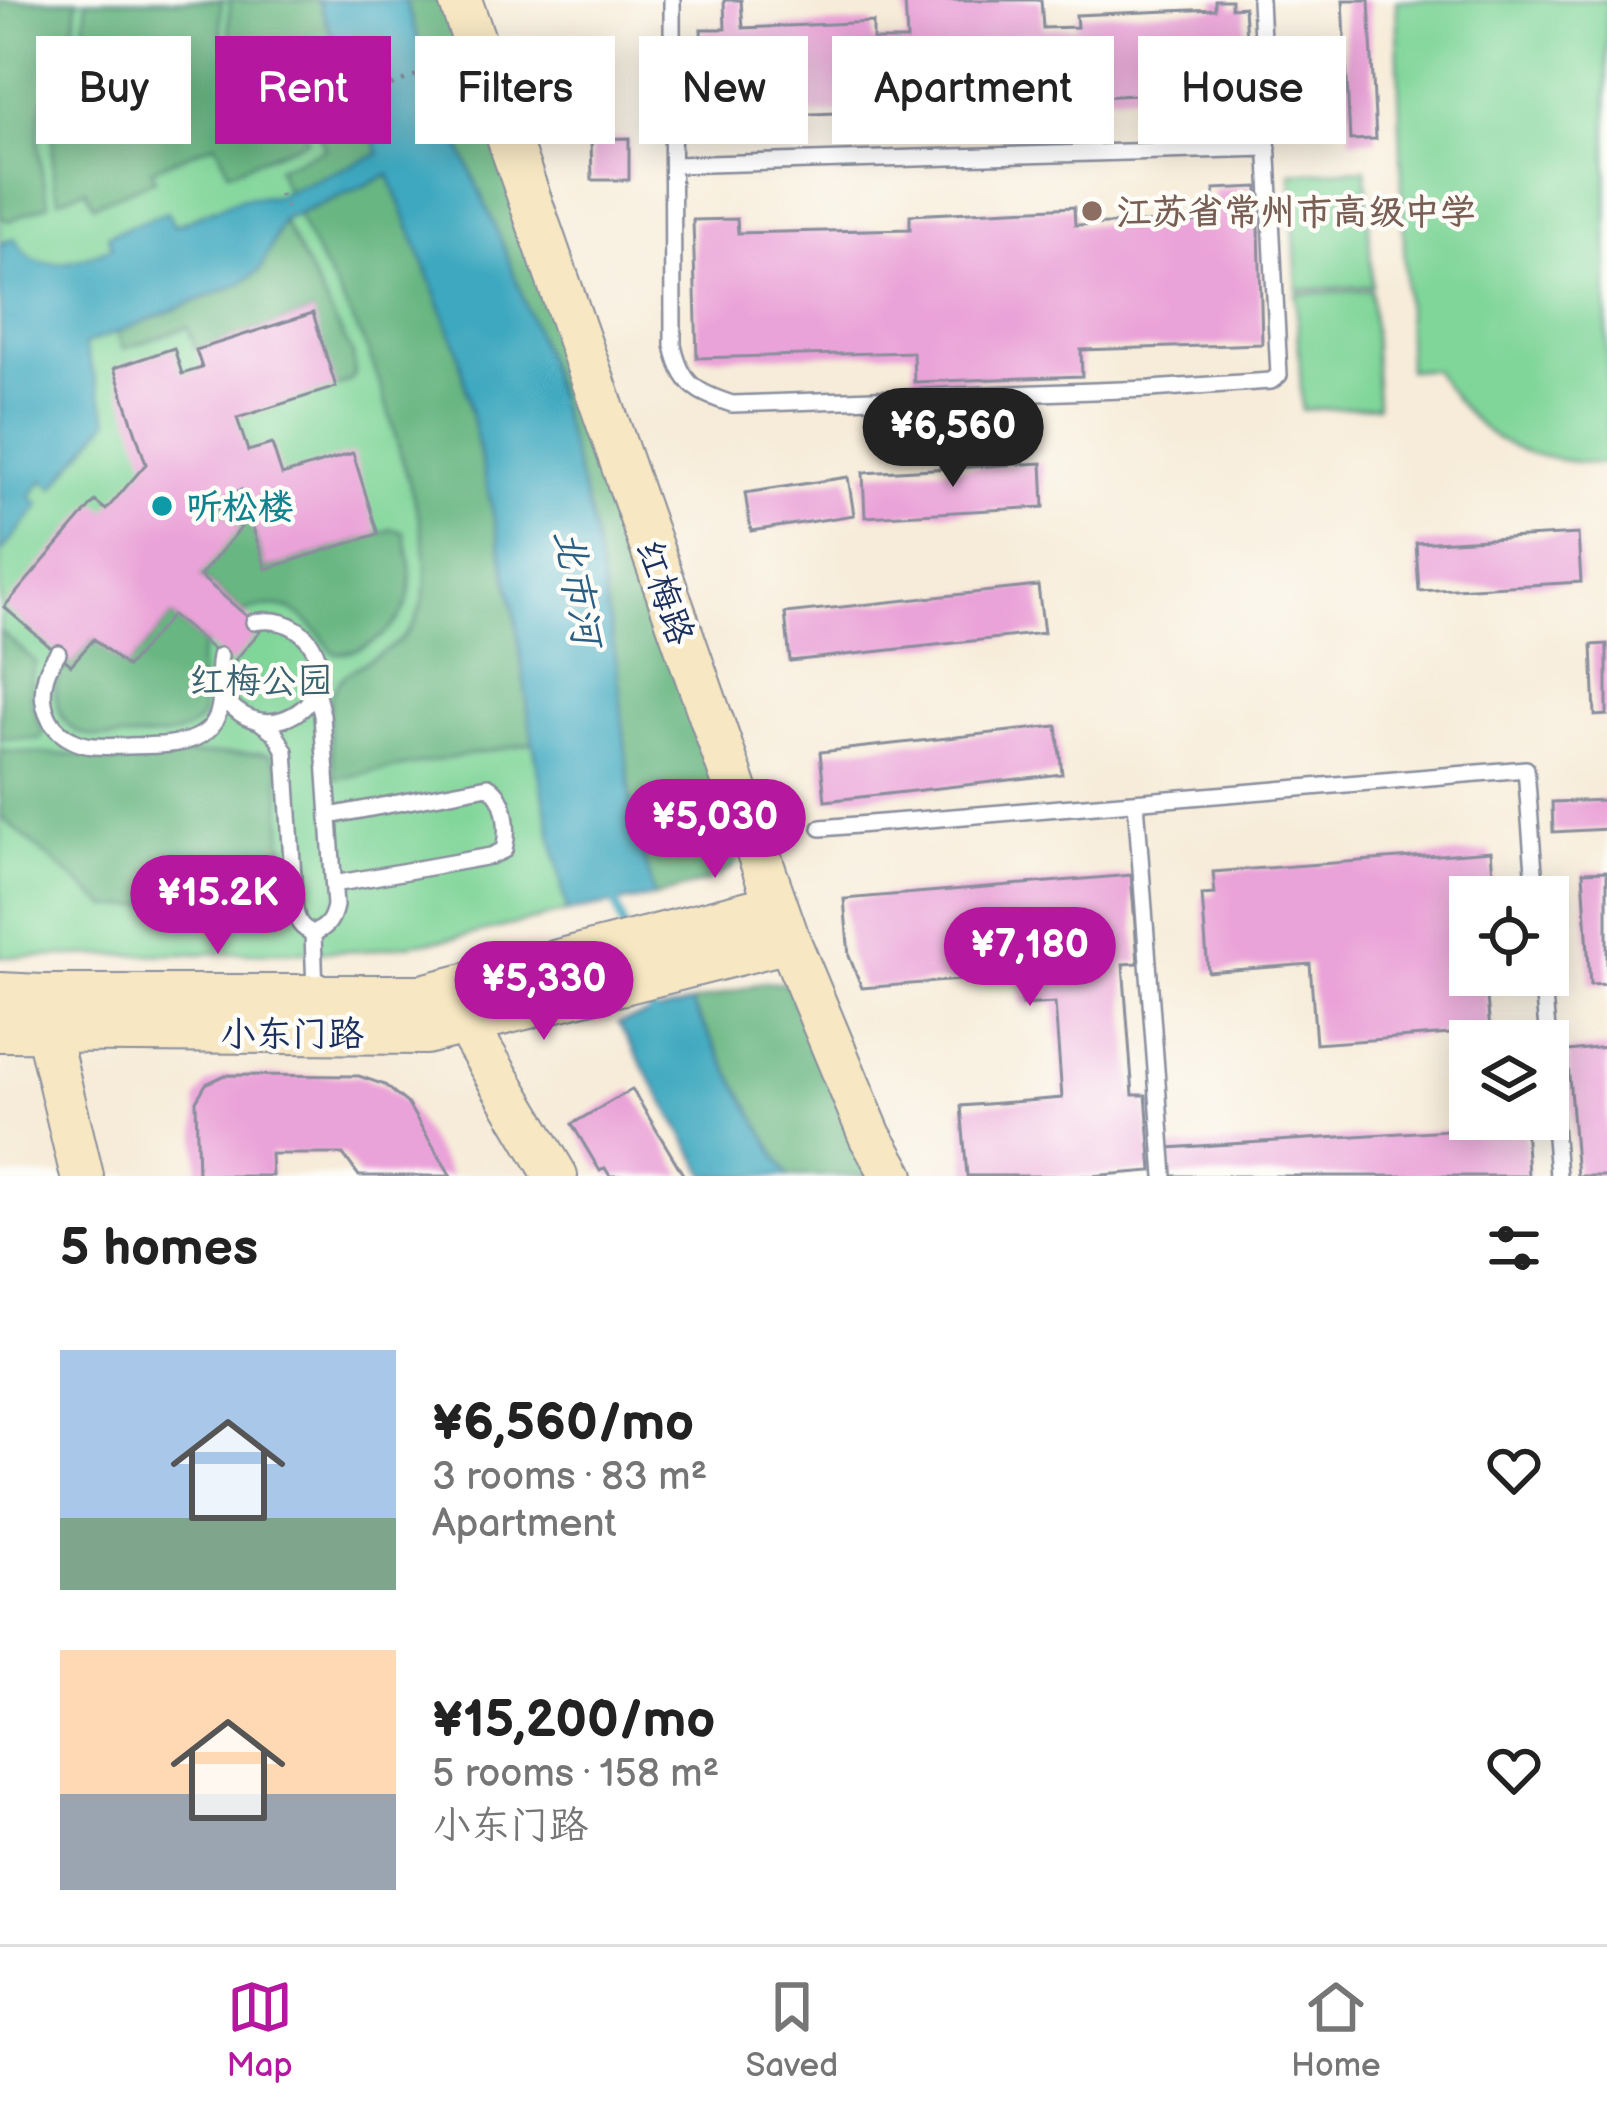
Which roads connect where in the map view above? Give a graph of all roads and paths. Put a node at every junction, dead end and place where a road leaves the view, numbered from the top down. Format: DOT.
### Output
graph roads {
  1 [pos="460,0"];
  2 [pos="672,0"];
  3 [pos="1260,0"];
  4 [pos="1268,148"];
  5 [pos="673,165"];
  6 [pos="280,194"];
  7 [pos="290,217"];
  8 [pos="254,622"];
  9 [pos="58,653"];
  10 [pos="220,656"];
  11 [pos="220,687"];
  12 [pos="316,691"];
  13 [pos="249,717"];
  14 [pos="213,725"];
  15 [pos="1136,802"];
  16 [pos="329,816"];
  17 [pos="820,828"];
  18 [pos="1534,876"];
  19 [pos="334,884"];
  20 [pos="782,923"];
  21 [pos="313,933"];
  22 [pos="0,994"];
  23 [pos="315,996"];
  24 [pos="444,1009"];
  25 [pos="45,1013"];
  26 [pos="0,1030"];
  27 [pos="1555,1140"];
  28 [pos="82,1176"];
  29 [pos="530,1176"];
  30 [pos="556,1176"];
  31 [pos="893,1176"];
  32 [pos="1164,1176"];
  33 [pos="1558,1176"];
  1 -- 20 [label="street, 红梅路"];
  2 -- 5 [label="lane"];
  3 -- 4 [label="lane"];
  4 -- 5 [label="lane"];
  4 -- 5 [label="lane"];
  6 -- 7 [label="path"];
  8 -- 12 [label="lane"];
  9 -- 14 [label="lane"];
  10 -- 11 [label="lane"];
  11 -- 13 [label="lane"];
  11 -- 14 [label="lane"];
  12 -- 13 [label="lane"];
  12 -- 16 [label="lane"];
  13 -- 14 [label="lane"];
  13 -- 21 [label="lane"];
  15 -- 17 [label="lane"];
  15 -- 18 [label="lane"];
  15 -- 32 [label="lane"];
  16 -- 19 [label="lane"];
  16 -- 19 [label="lane"];
  19 -- 21 [label="lane"];
  20 -- 24 [label="street, 小东门路"];
  20 -- 31 [label="street, 红梅路"];
  21 -- 23 [label="lane"];
  22 -- 25 [label="street, 小东门路"];
  23 -- 24 [label="street, 小东门路"];
  23 -- 25 [label="street, 小东门路"];
  24 -- 25 [label="street, 小东门路"];
  24 -- 29 [label="street"];
  24 -- 30 [label="street"];
  25 -- 26 [label="street, 小东门路"];
  25 -- 28 [label="street"];
  27 -- 33 [label="lane"];
}
